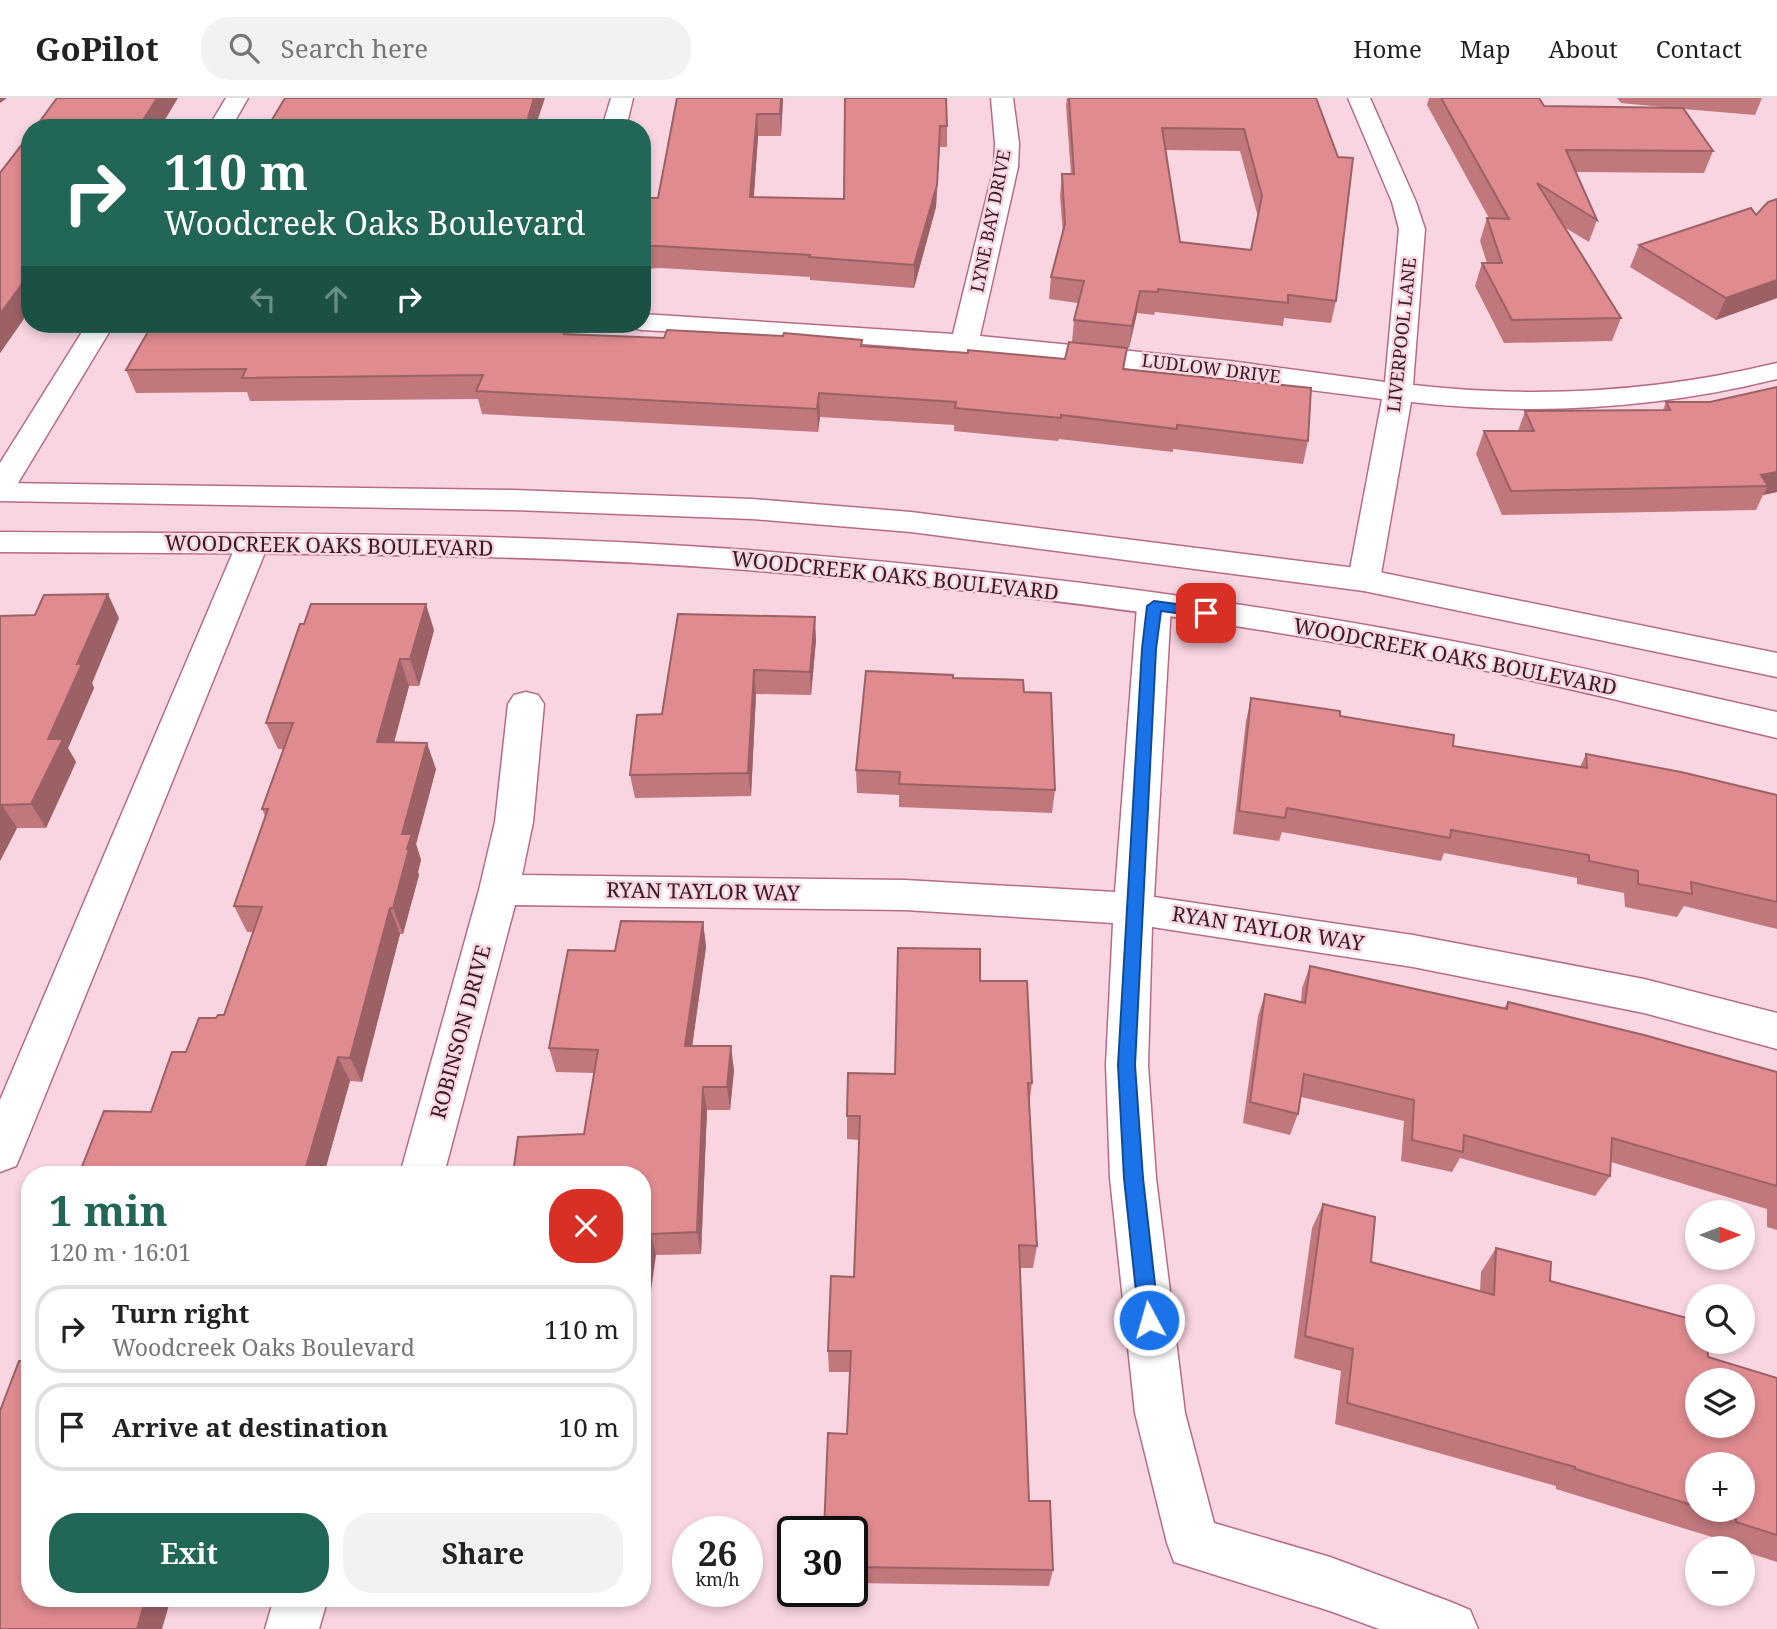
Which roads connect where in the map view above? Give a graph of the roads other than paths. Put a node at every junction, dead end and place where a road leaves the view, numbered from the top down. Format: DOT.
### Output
graph roads {
  1 [pos="237,98"];
  2 [pos="622,98"];
  3 [pos="1002,98"];
  4 [pos="1359,98"];
  5 [pos="224,119"];
  6 [pos="616,119"];
  7 [pos="651,323"];
  8 [pos="95,333"];
  9 [pos="965,342"];
  10 [pos="1777,371"];
  11 [pos="1398,391"];
  12 [pos="0,490"];
  13 [pos="0,542"];
  14 [pos="252,545"];
  15 [pos="1364,580"];
  16 [pos="1154,606"];
  17 [pos="1777,665"];
  18 [pos="526,704"];
  19 [pos="1777,726"];
  20 [pos="499,890"];
  21 [pos="1133,909"];
  22 [pos="1777,1031"];
  23 [pos="0,1152"];
  24 [pos="424,1166"];
  25 [pos="298,1607"];
  26 [pos="292,1629"];
  27 [pos="1451,1629"];
  1 -- 5 [label="street"];
  2 -- 6 [label="street"];
  3 -- 9 [label="street, LYNE BAY DRIVE"];
  4 -- 11 [label="street, LIVERPOOL LANE"];
  7 -- 9 [label="street, LUDLOW DRIVE"];
  8 -- 12 [label="street"];
  9 -- 11 [label="street, LUDLOW DRIVE"];
  10 -- 11 [label="street, LUDLOW DRIVE"];
  11 -- 15 [label="street, LIVERPOOL LANE"];
  12 -- 15 [label="street"];
  13 -- 14 [label="street, WOODCREEK OAKS BOULEVARD"];
  14 -- 16 [label="street, WOODCREEK OAKS BOULEVARD"];
  14 -- 23 [label="street"];
  15 -- 17 [label="street"];
  16 -- 19 [label="street, WOODCREEK OAKS BOULEVARD"];
  16 -- 21 [label="street"];
  18 -- 20 [label="street, ROBINSON DRIVE"];
  20 -- 21 [label="street, RYAN TAYLOR WAY"];
  20 -- 24 [label="street, ROBINSON DRIVE"];
  21 -- 22 [label="street, RYAN TAYLOR WAY"];
  21 -- 27 [label="street"];
  25 -- 26 [label="street"];
}
